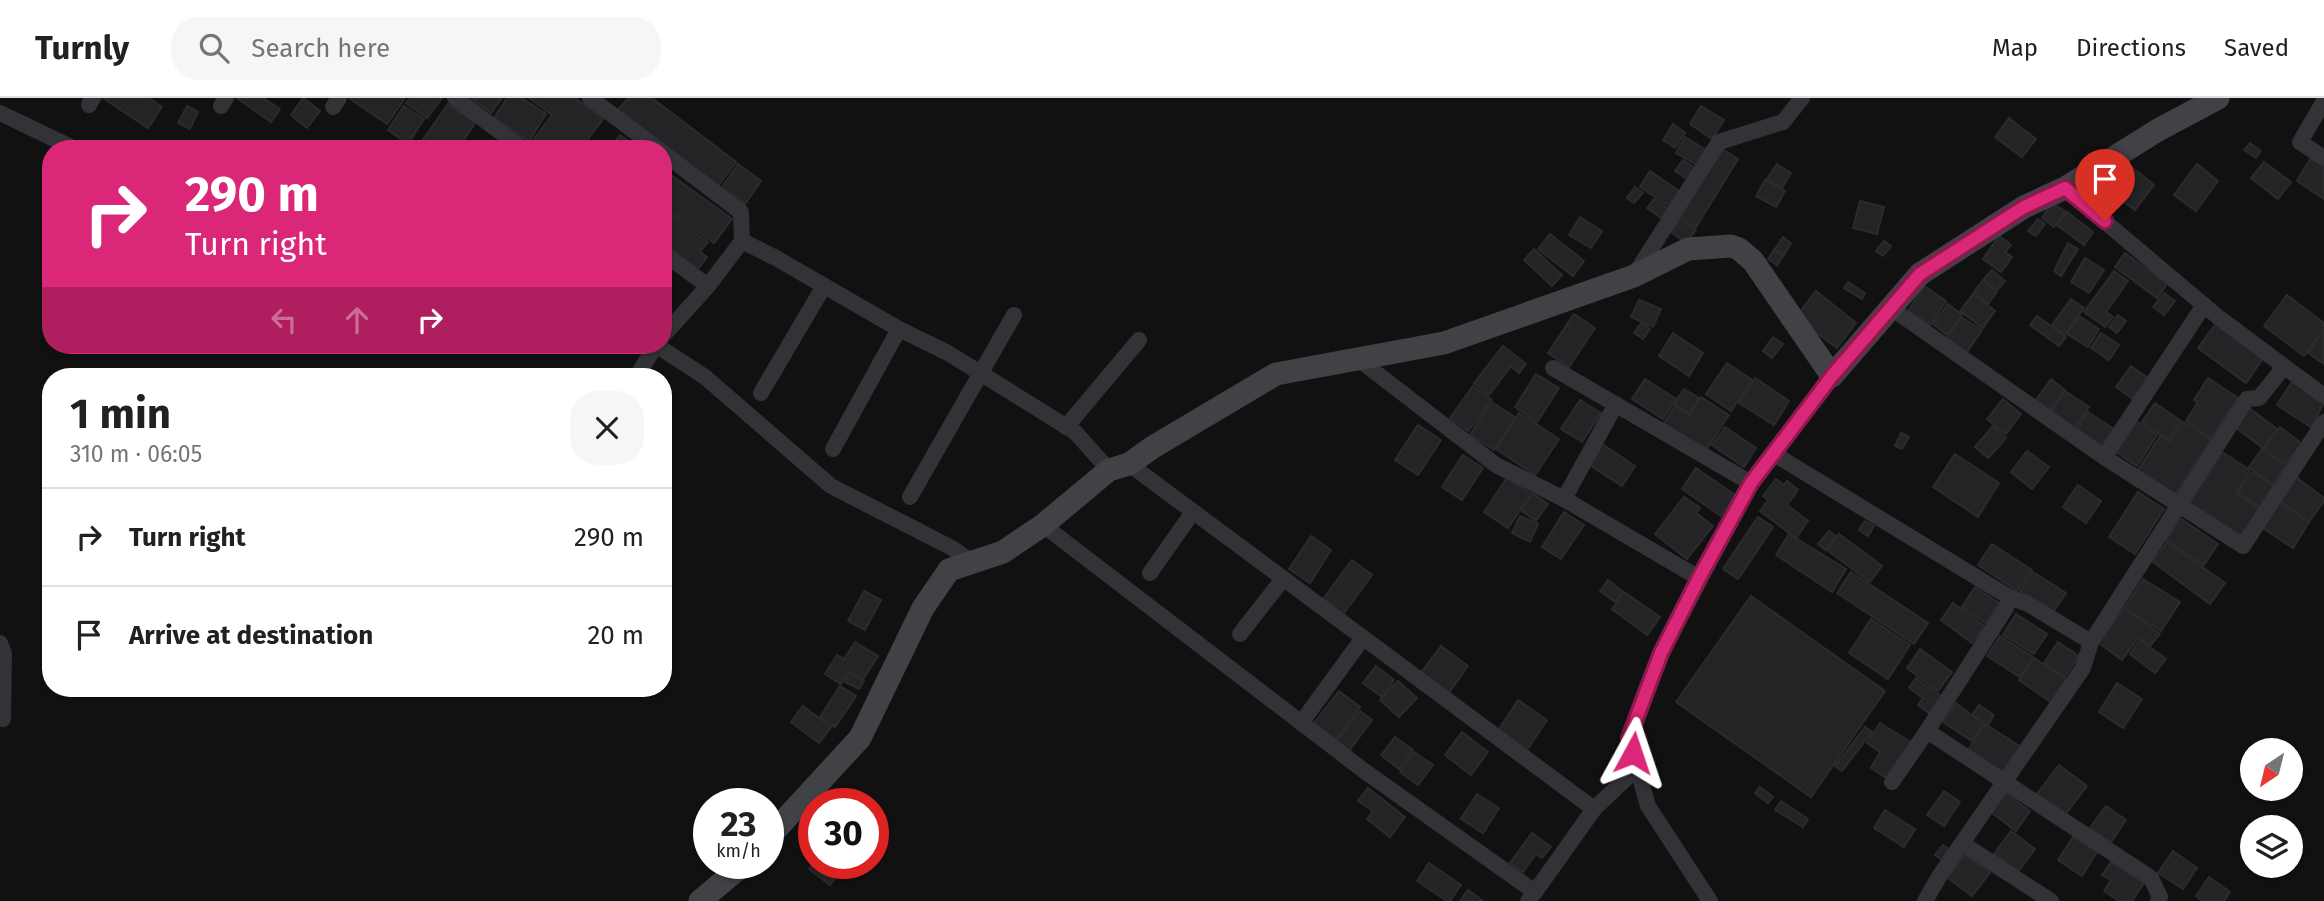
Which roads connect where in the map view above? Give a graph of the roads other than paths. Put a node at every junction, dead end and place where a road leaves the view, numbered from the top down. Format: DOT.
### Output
graph roads {
  1 [pos="455,98"];
  2 [pos="590,98"];
  3 [pos="1802,98"];
  4 [pos="2218,98"];
  5 [pos="2324,101"];
  6 [pos="0,113"];
  7 [pos="56,140"];
  8 [pos="511,140"];
  9 [pos="646,140"];
  10 [pos="2324,158"];
  11 [pos="672,160"];
  12 [pos="2065,188"];
  13 [pos="742,241"];
  14 [pos="672,260"];
  15 [pos="1634,276"];
  16 [pos="708,286"];
  17 [pos="824,286"];
  18 [pos="2204,305"];
  19 [pos="1891,308"];
  20 [pos="1014,316"];
  21 [pos="672,326"];
  22 [pos="899,329"];
  23 [pos="1139,340"];
  24 [pos="670,354"];
  25 [pos="1358,359"];
  26 [pos="2284,367"];
  27 [pos="1553,368"];
  28 [pos="981,373"];
  29 [pos="1832,376"];
  30 [pos="761,393"];
  31 [pos="2324,396"];
  32 [pos="1616,404"];
  33 [pos="2324,422"];
  34 [pos="1066,427"];
  35 [pos="833,449"];
  36 [pos="1774,454"];
  37 [pos="2104,457"];
  38 [pos="1119,467"];
  39 [pos="1751,483"];
  40 [pos="910,498"];
  41 [pos="1564,499"];
  42 [pos="2179,504"];
  43 [pos="1193,512"];
  44 [pos="1043,525"];
  45 [pos="972,562"];
  46 [pos="1150,573"];
  47 [pos="1699,578"];
  48 [pos="1283,579"];
  49 [pos="2009,597"];
  50 [pos="1240,634"];
  51 [pos="1363,638"];
  52 [pos="2091,642"];
  53 [pos="0,643"];
  54 [pos="3,719"];
  55 [pos="1301,723"];
  56 [pos="1927,731"];
  57 [pos="1637,768"];
  58 [pos="1892,782"];
  59 [pos="2005,784"];
  60 [pos="1594,809"];
  61 [pos="784,821"];
  62 [pos="1963,844"];
  63 [pos="726,879"];
  64 [pos="1532,897"];
  65 [pos="700,901"];
  66 [pos="1710,901"];
  67 [pos="1925,901"];
  68 [pos="2051,901"];
  69 [pos="2158,901"];
  1 -- 8 [label="street"];
  2 -- 9 [label="street"];
  3 -- 15 [label="street"];
  4 -- 12 [label="street"];
  5 -- 10 [label="street"];
  6 -- 7 [label="street"];
  11 -- 13 [label="street"];
  12 -- 18 [label="street"];
  12 -- 19 [label="street"];
  13 -- 16 [label="street"];
  13 -- 17 [label="street"];
  14 -- 16 [label="street"];
  15 -- 25 [label="street"];
  15 -- 29 [label="street"];
  16 -- 21 [label="street"];
  17 -- 22 [label="street"];
  17 -- 30 [label="street"];
  18 -- 26 [label="street"];
  18 -- 37 [label="street"];
  19 -- 29 [label="street"];
  19 -- 37 [label="street"];
  20 -- 28 [label="street"];
  22 -- 28 [label="street"];
  22 -- 35 [label="street"];
  23 -- 34 [label="street"];
  24 -- 45 [label="street"];
  25 -- 38 [label="street"];
  25 -- 41 [label="street"];
  26 -- 31 [label="street"];
  26 -- 42 [label="street"];
  27 -- 32 [label="street"];
  28 -- 34 [label="street"];
  28 -- 40 [label="street"];
  29 -- 36 [label="street"];
  32 -- 39 [label="street"];
  32 -- 41 [label="street"];
  33 -- 42 [label="street"];
  34 -- 38 [label="street"];
  36 -- 39 [label="street"];
  36 -- 49 [label="street"];
  37 -- 42 [label="street"];
  38 -- 43 [label="street"];
  38 -- 44 [label="street"];
  39 -- 47 [label="street"];
  41 -- 47 [label="street"];
  42 -- 52 [label="street"];
  43 -- 46 [label="street"];
  43 -- 48 [label="street"];
  44 -- 45 [label="street"];
  44 -- 55 [label="street"];
  45 -- 61 [label="street"];
  47 -- 57 [label="street"];
  48 -- 50 [label="street"];
  48 -- 51 [label="street"];
  49 -- 52 [label="street"];
  49 -- 56 [label="street"];
  51 -- 55 [label="street"];
  51 -- 60 [label="street"];
  52 -- 59 [label="street"];
  53 -- 54 [label="street"];
  55 -- 64 [label="street"];
  56 -- 58 [label="street"];
  56 -- 59 [label="street"];
  57 -- 60 [label="street"];
  57 -- 66 [label="street"];
  59 -- 62 [label="street"];
  59 -- 69 [label="street"];
  60 -- 64 [label="street"];
  62 -- 67 [label="street"];
  62 -- 68 [label="street"];
  63 -- 65 [label="street"];
}
